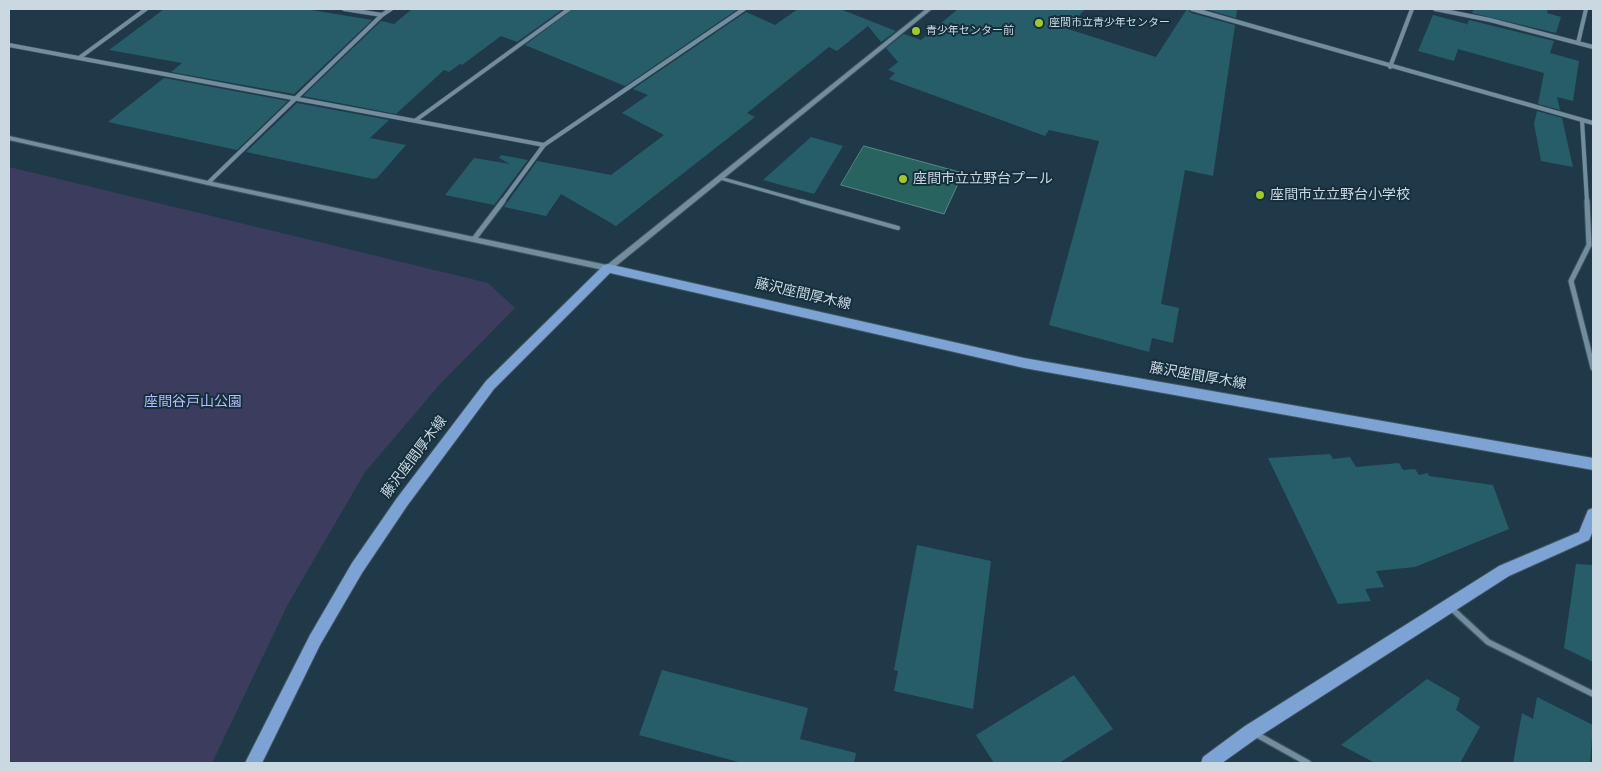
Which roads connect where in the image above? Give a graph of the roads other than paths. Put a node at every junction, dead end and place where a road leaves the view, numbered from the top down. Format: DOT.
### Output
graph roads {
  1 [pos="146,9"];
  2 [pos="344,9"];
  3 [pos="391,9"];
  4 [pos="569,9"];
  5 [pos="744,9"];
  6 [pos="929,9"];
  7 [pos="1192,9"];
  8 [pos="1412,9"];
  9 [pos="1435,9"];
  10 [pos="1461,9"];
  11 [pos="1586,9"];
  12 [pos="1458,14"];
  13 [pos="382,15"];
  14 [pos="1578,44"];
  15 [pos="9,45"];
  16 [pos="1593,47"];
  17 [pos="79,58"];
  18 [pos="1390,67"];
  19 [pos="295,98"];
  20 [pos="416,120"];
  21 [pos="1582,120"];
  22 [pos="1593,123"];
  23 [pos="9,138"];
  24 [pos="544,145"];
  25 [pos="718,178"];
  26 [pos="208,183"];
  27 [pos="898,228"];
  28 [pos="474,239"];
  29 [pos="608,268"];
  30 [pos="1593,368"];
  31 [pos="1593,464"];
  32 [pos="1593,514"];
  33 [pos="1448,605"];
  34 [pos="1593,694"];
  35 [pos="1251,732"];
  36 [pos="253,763"];
  37 [pos="1208,763"];
  38 [pos="1308,763"];
  1 -- 17 [label="street"];
  2 -- 13 [label="street"];
  3 -- 13 [label="street"];
  4 -- 20 [label="street"];
  5 -- 24 [label="street"];
  6 -- 25 [label="street"];
  7 -- 18 [label="street"];
  8 -- 18 [label="street"];
  9 -- 12 [label="street"];
  10 -- 12 [label="street"];
  11 -- 14 [label="street"];
  12 -- 14 [label="street"];
  13 -- 19 [label="street"];
  14 -- 16 [label="street"];
  15 -- 17 [label="street"];
  17 -- 19 [label="street"];
  18 -- 21 [label="street"];
  19 -- 20 [label="street"];
  19 -- 26 [label="street"];
  20 -- 24 [label="street"];
  21 -- 22 [label="street"];
  21 -- 30 [label="street"];
  23 -- 26 [label="street"];
  24 -- 28 [label="street"];
  25 -- 27 [label="lane"];
  25 -- 29 [label="street"];
  26 -- 28 [label="street"];
  28 -- 29 [label="street"];
  29 -- 31 [label="main road, 藤沢座間厚木線"];
  29 -- 36 [label="main road, 藤沢座間厚木線"];
  32 -- 33 [label="main road"];
  33 -- 34 [label="street"];
  33 -- 35 [label="main road"];
  35 -- 37 [label="main road"];
  35 -- 38 [label="street"];
}
